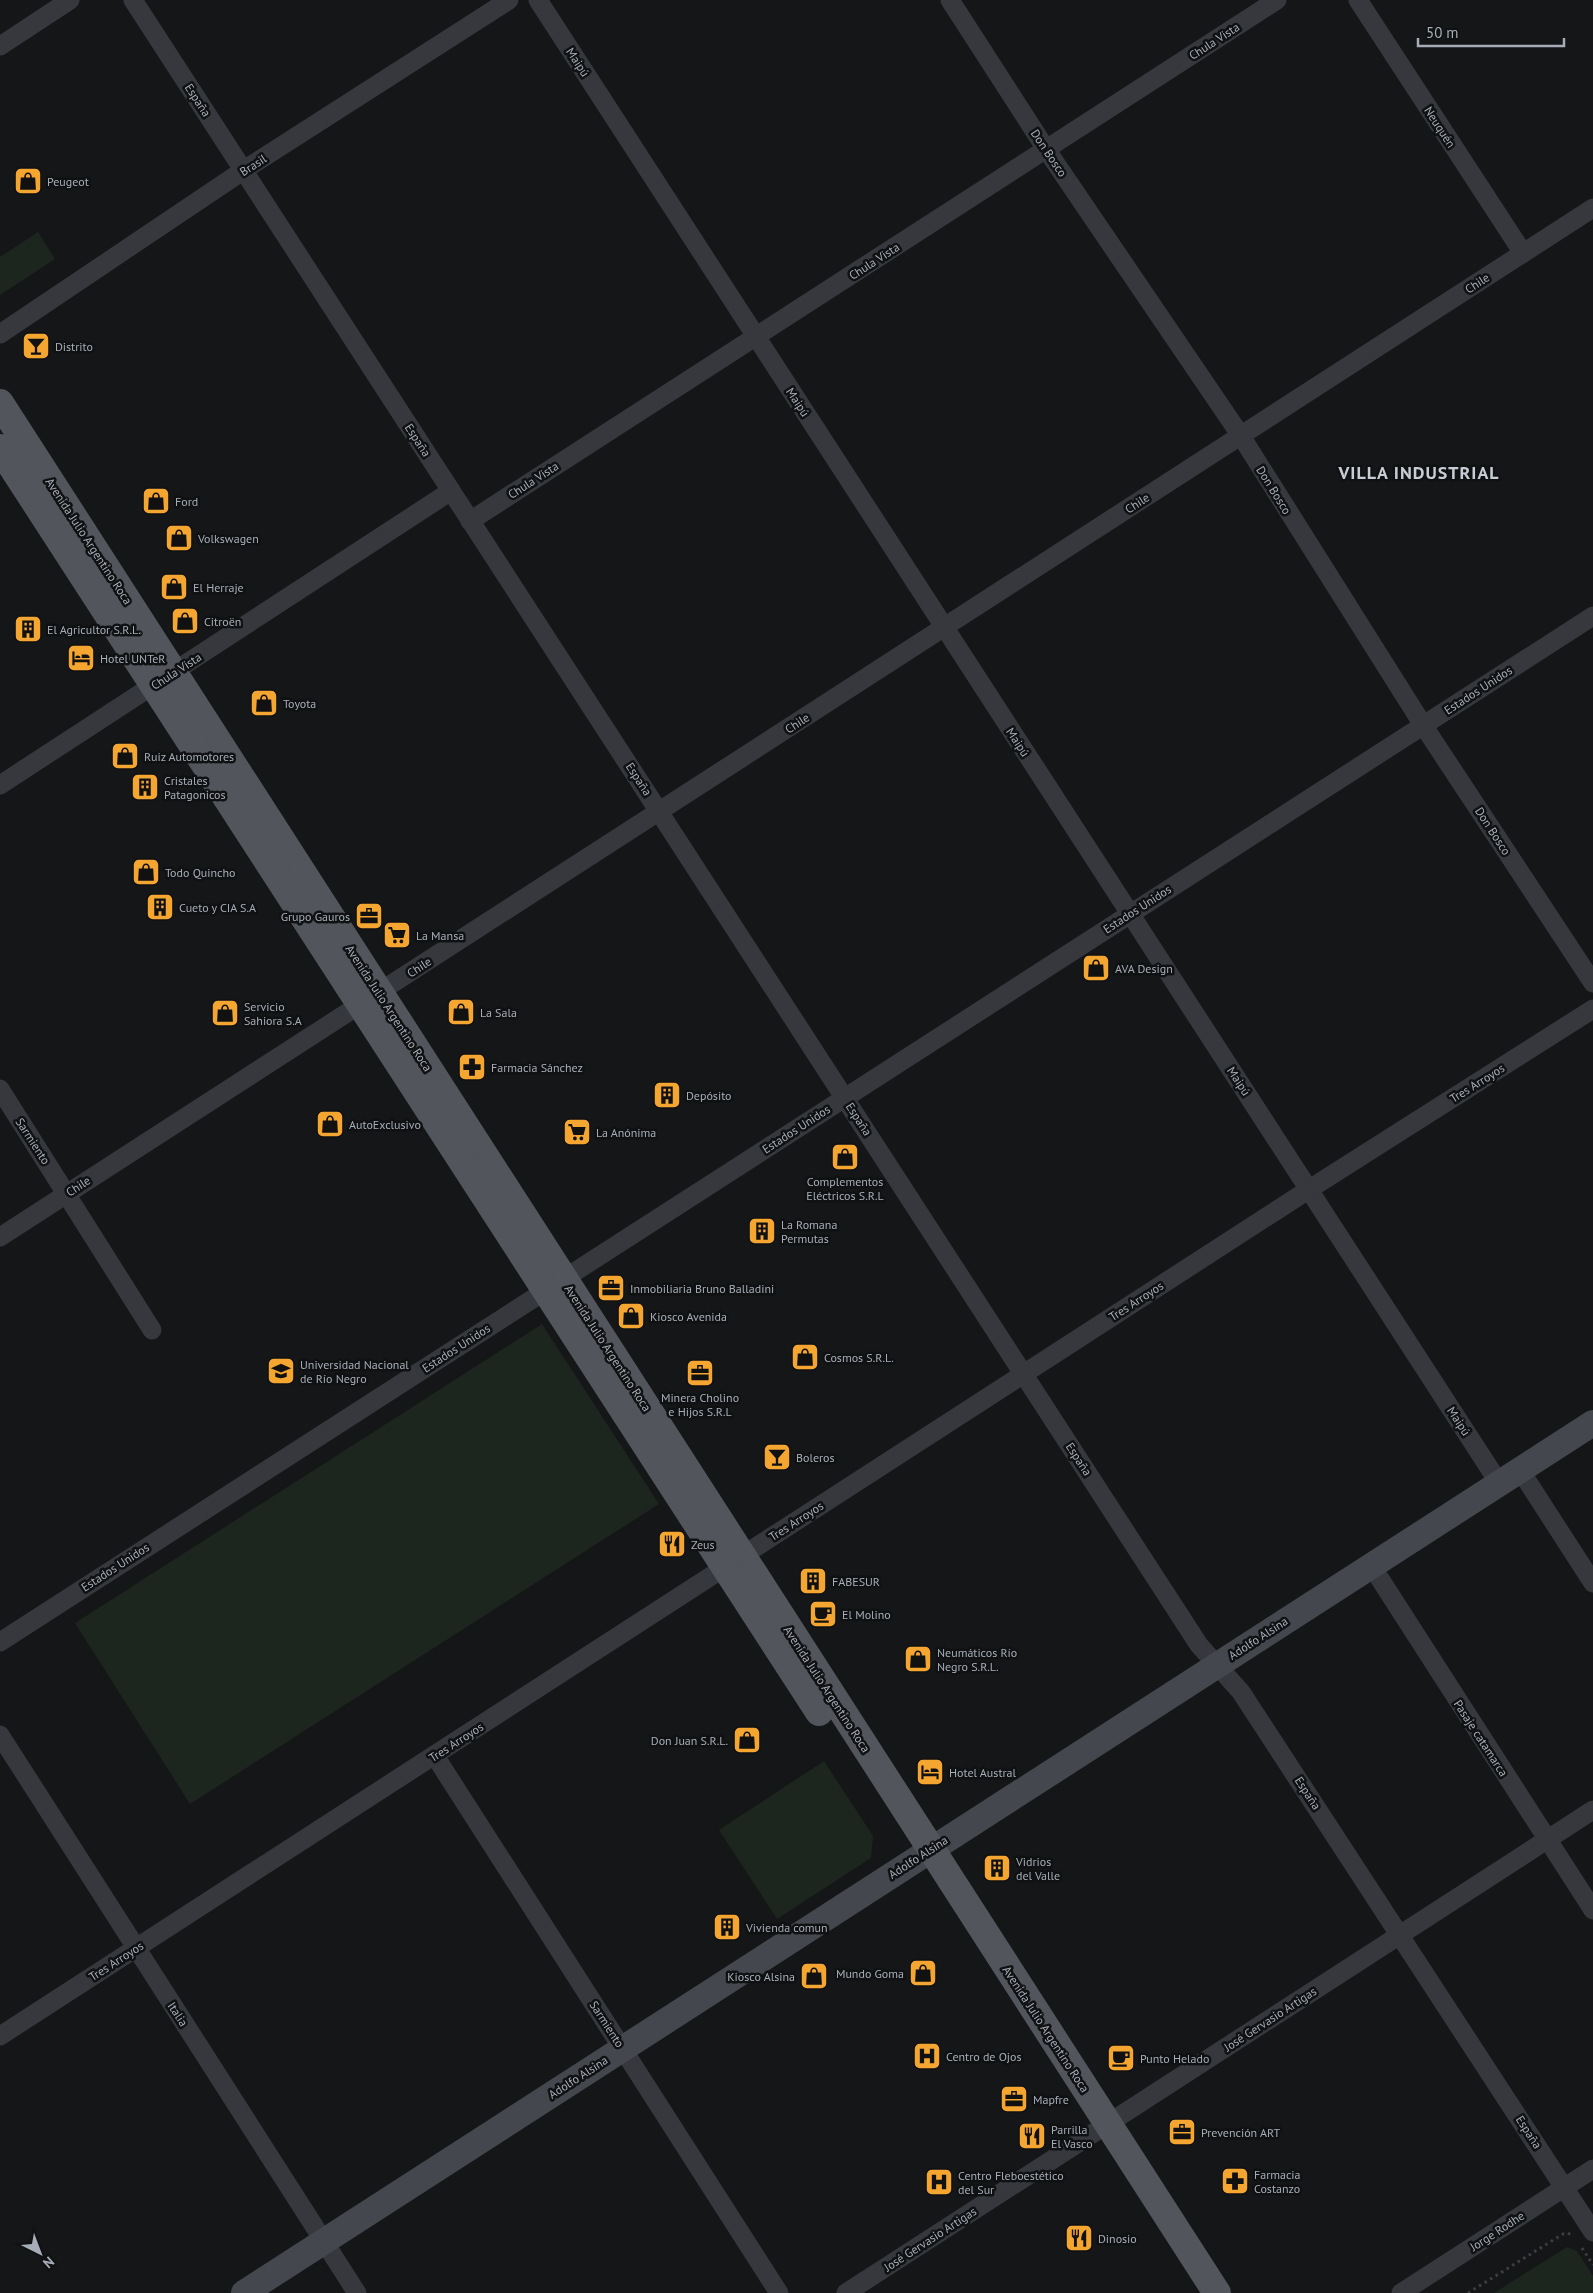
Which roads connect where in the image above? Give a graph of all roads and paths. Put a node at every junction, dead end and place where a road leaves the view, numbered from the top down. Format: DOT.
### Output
graph roads {
  1 [pos="70,0"];
  2 [pos="133,0"];
  3 [pos="509,0"];
  4 [pos="538,0"];
  5 [pos="950,0"];
  6 [pos="1277,0"];
  7 [pos="1358,0"];
  8 [pos="0,46"];
  9 [pos="1046,149"];
  10 [pos="244,170"];
  11 [pos="1593,208"];
  12 [pos="1523,253"];
  13 [pos="0,334"];
  14 [pos="756,336"];
  15 [pos="0,402"];
  16 [pos="1241,436"];
  17 [pos="0,448"];
  18 [pos="451,491"];
  19 [pos="470,521"];
  20 [pos="1593,616"];
  21 [pos="944,628"];
  22 [pos="163,679"];
  23 [pos="1423,725"];
  24 [pos="0,785"];
  25 [pos="659,811"];
  26 [pos="1130,914"];
  27 [pos="1593,982"];
  28 [pos="370,998"];
  29 [pos="1593,1009"];
  30 [pos="0,1089"];
  31 [pos="845,1097"];
  32 [pos="1308,1190"];
  33 [pos="67,1194"];
  34 [pos="0,1237"];
  35 [pos="554,1285"];
  36 [pos="152,1330"];
  37 [pos="1024,1374"];
  38 [pos="1593,1423"];
  39 [pos="1509,1477"];
  40 [pos="733,1562"];
  41 [pos="1371,1565"];
  42 [pos="1593,1583"];
  43 [pos="0,1642"];
  44 [pos="1217,1665"];
  45 [pos="0,1735"];
  46 [pos="435,1756"];
  47 [pos="1593,1810"];
  48 [pos="1546,1840"];
  49 [pos="922,1854"];
  50 [pos="1593,1910"];
  51 [pos="1400,1934"];
  52 [pos="136,1948"];
  53 [pos="0,2036"];
  54 [pos="622,2048"];
  55 [pos="1100,2129"];
  56 [pos="1593,2169"];
  57 [pos="1564,2188"];
  58 [pos="1583,2238"];
  59 [pos="323,2242"];
  60 [pos="1593,2264"];
  61 [pos="244,2293"];
  62 [pos="357,2293"];
  63 [pos="778,2293"];
  64 [pos="846,2293"];
  65 [pos="1195,2293"];
  66 [pos="1217,2293"];
  67 [pos="1401,2293"];
  68 [pos="1468,2293"];
  1 -- 8 [label="street"];
  2 -- 10 [label="street, España"];
  3 -- 10 [label="street, Brasil"];
  4 -- 14 [label="street, Maipú"];
  5 -- 9 [label="street, Don Bosco"];
  6 -- 9 [label="street, Chula Vista"];
  7 -- 12 [label="street, Neuquén"];
  9 -- 14 [label="street, Chula Vista"];
  9 -- 16 [label="street, Don Bosco"];
  10 -- 13 [label="street, Brasil"];
  10 -- 18 [label="street, España"];
  11 -- 12 [label="street, Chile"];
  12 -- 16 [label="street, Chile"];
  14 -- 19 [label="street, Chula Vista"];
  14 -- 21 [label="street, Maipú"];
  15 -- 22 [label="main road, Avenida Julio Argentino Roca"];
  16 -- 21 [label="street, Chile"];
  16 -- 23 [label="street, Don Bosco"];
  17 -- 22 [label="main road, Avenida Julio Argentino Roca"];
  18 -- 19 [label="street, España"];
  18 -- 22 [label="street, Chula Vista"];
  19 -- 25 [label="street, España"];
  20 -- 23 [label="street, Estados Unidos"];
  21 -- 25 [label="street, Chile"];
  21 -- 26 [label="street, Maipú"];
  22 -- 24 [label="street, Chula Vista"];
  22 -- 28 [label="main road, Avenida Julio Argentino Roca"];
  23 -- 26 [label="street, Estados Unidos"];
  23 -- 27 [label="street, Don Bosco"];
  25 -- 28 [label="street, Chile"];
  25 -- 31 [label="street, España"];
  26 -- 31 [label="street, Estados Unidos"];
  26 -- 32 [label="street, Maipú"];
  28 -- 33 [label="street, Chile"];
  28 -- 35 [label="main road, Avenida Julio Argentino Roca"];
  29 -- 32 [label="street, Tres Arroyos"];
  30 -- 33 [label="street, Sarmiento"];
  31 -- 35 [label="street, Estados Unidos"];
  31 -- 37 [label="street, España"];
  32 -- 37 [label="street, Tres Arroyos"];
  32 -- 39 [label="street, Maipú"];
  33 -- 34 [label="street, Chile"];
  33 -- 36 [label="street, Sarmiento"];
  35 -- 40 [label="main road, Avenida Julio Argentino Roca"];
  35 -- 43 [label="street, Estados Unidos"];
  37 -- 40 [label="street, Tres Arroyos"];
  37 -- 44 [label="street, España"];
  38 -- 39 [label="main road, Adolfo Alsina"];
  39 -- 41 [label="main road, Adolfo Alsina"];
  39 -- 42 [label="street, Maipú"];
  40 -- 46 [label="street, Tres Arroyos"];
  40 -- 49 [label="main road, Avenida Julio Argentino Roca"];
  41 -- 44 [label="main road, Adolfo Alsina"];
  41 -- 48 [label="street, Pasaje catamarca"];
  44 -- 49 [label="main road, Adolfo Alsina"];
  44 -- 51 [label="street, España"];
  45 -- 52 [label="street, Italia"];
  46 -- 52 [label="street, Tres Arroyos"];
  46 -- 54 [label="street, Sarmiento"];
  47 -- 48 [label="street, José Gervasio Artigas"];
  48 -- 50 [label="street, Pasaje catamarca"];
  48 -- 51 [label="street, José Gervasio Artigas"];
  49 -- 54 [label="main road, Adolfo Alsina"];
  49 -- 55 [label="main road, Avenida Julio Argentino Roca"];
  51 -- 55 [label="street, José Gervasio Artigas"];
  51 -- 57 [label="street, España"];
  52 -- 53 [label="street, Tres Arroyos"];
  52 -- 59 [label="street, Italia"];
  54 -- 59 [label="main road, Adolfo Alsina"];
  54 -- 63 [label="street, Sarmiento"];
  55 -- 64 [label="street, José Gervasio Artigas"];
  55 -- 65 [label="main road, Avenida Julio Argentino Roca"];
  55 -- 66 [label="main road, Avenida Julio Argentino Roca"];
  56 -- 57 [label="street, Jorge Rodhe"];
  57 -- 58 [label="street, España"];
  57 -- 67 [label="street, Jorge Rodhe"];
  58 -- 60 [label="path"];
  58 -- 68 [label="path"];
  59 -- 61 [label="main road, Adolfo Alsina"];
  59 -- 62 [label="street, Italia"];
}
